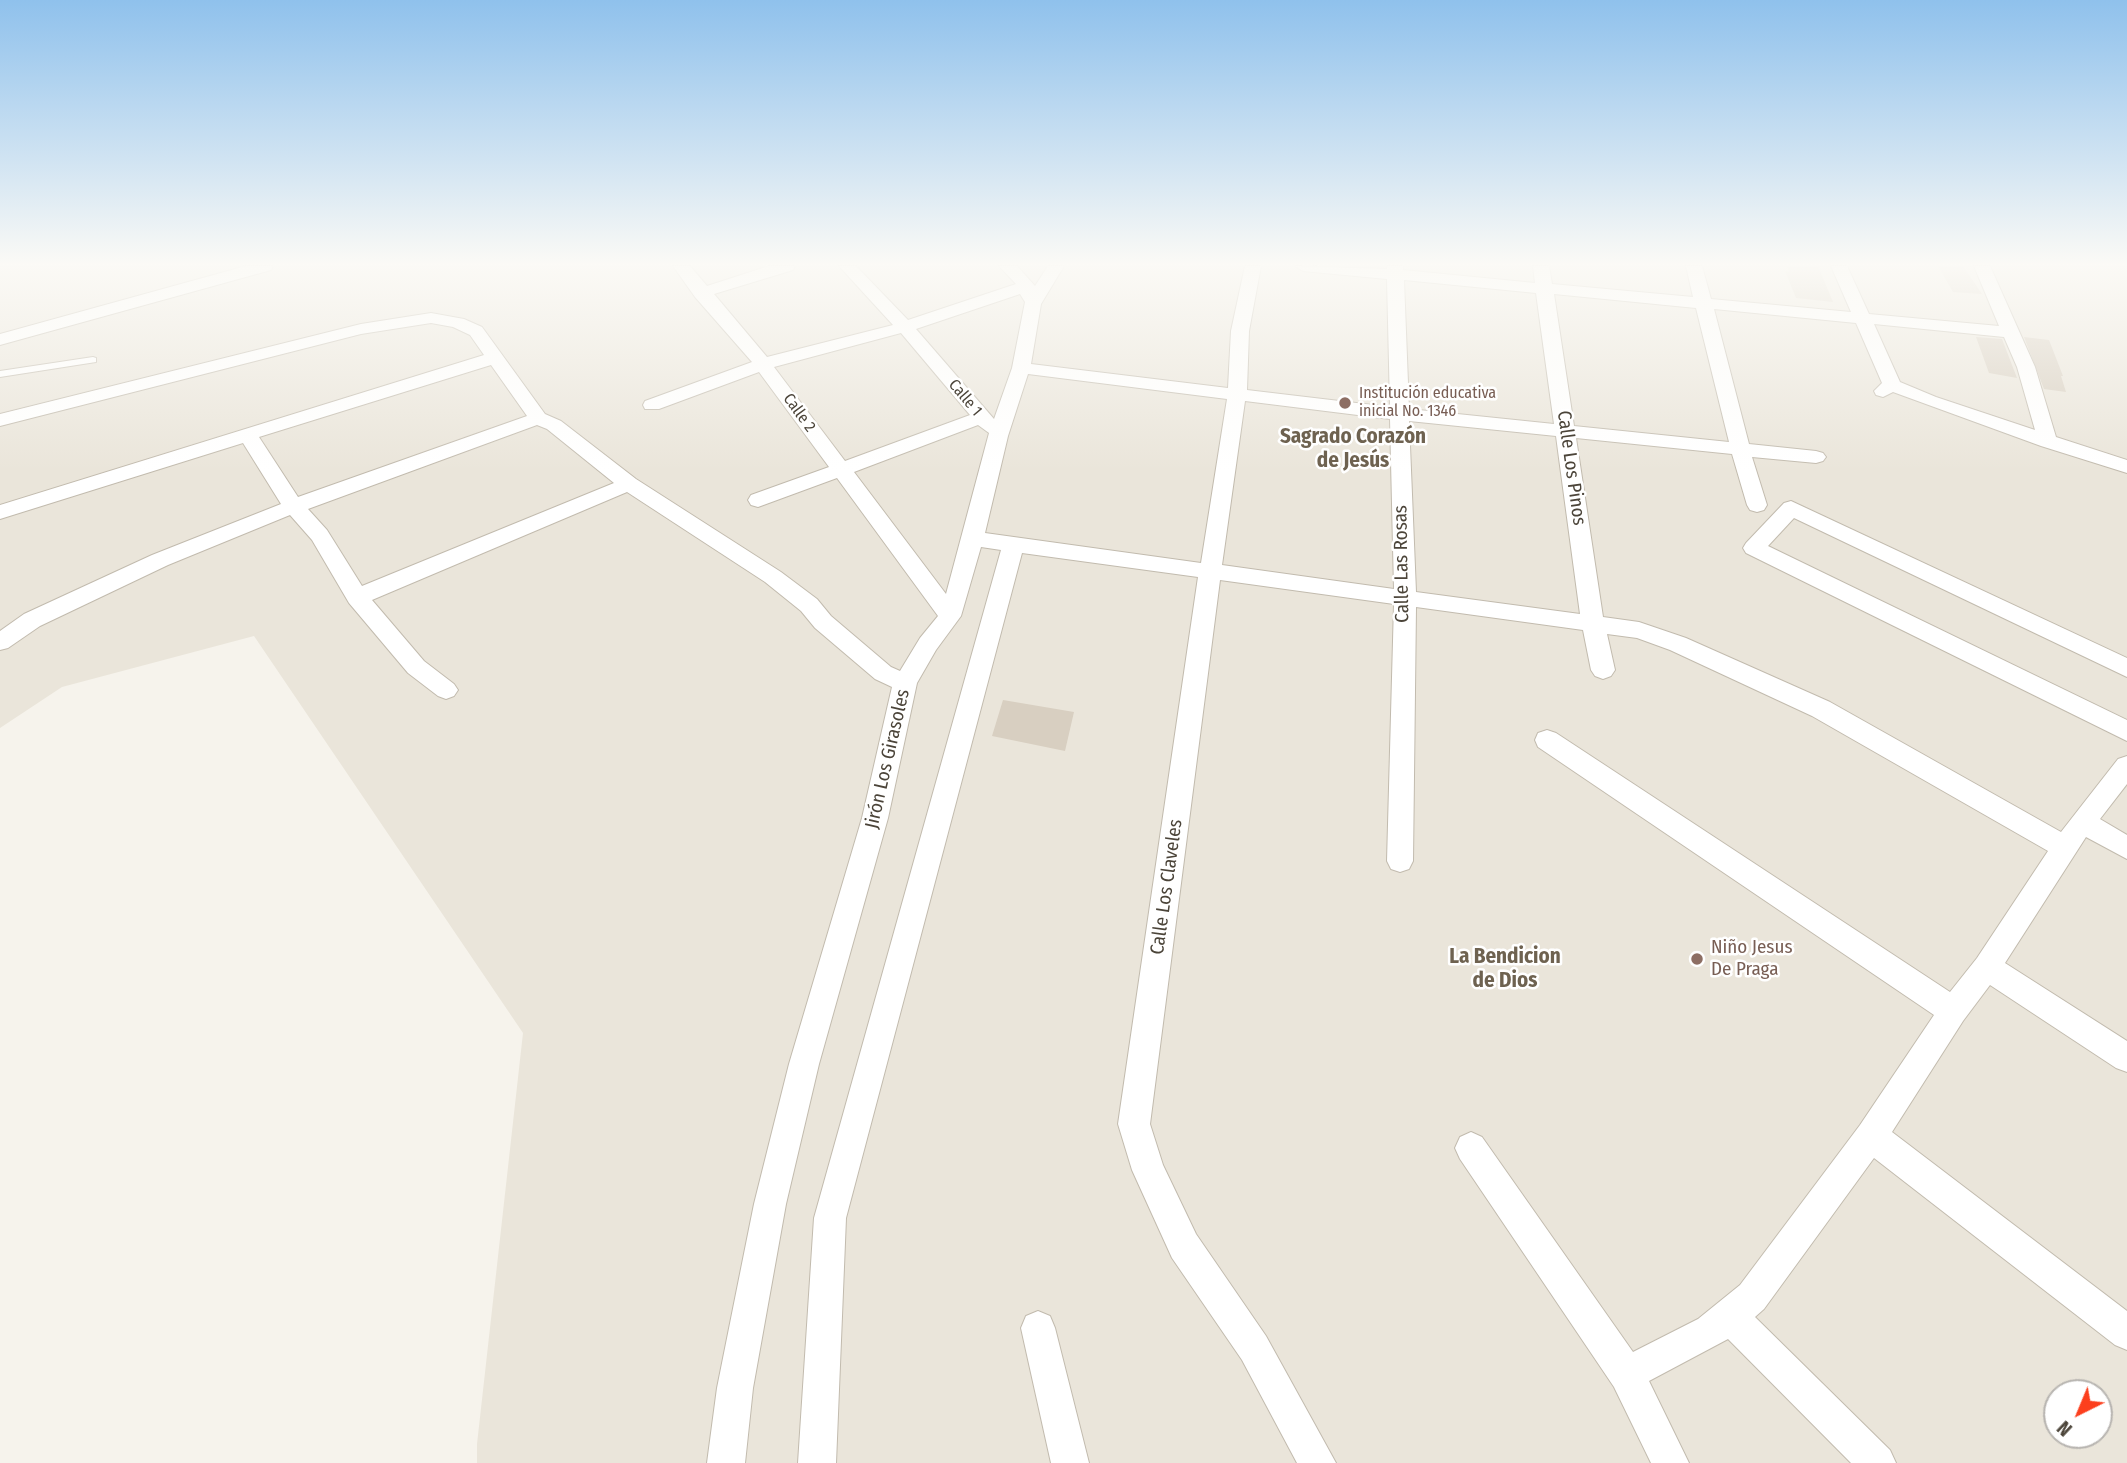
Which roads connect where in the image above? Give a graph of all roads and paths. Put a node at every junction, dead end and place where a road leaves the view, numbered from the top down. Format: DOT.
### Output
graph roads {
  1 [pos="24,334"];
  2 [pos="341,334"];
  3 [pos="479,334"];
  4 [pos="737,334"];
  5 [pos="877,334"];
  6 [pos="911,334"];
  7 [pos="1025,334"];
  8 [pos="1240,334"];
  9 [pos="1396,334"];
  10 [pos="1551,334"];
  11 [pos="1713,334"];
  12 [pos="1868,334"];
  13 [pos="2012,334"];
  14 [pos="0,341"];
  15 [pos="496,357"];
  16 [pos="93,360"];
  17 [pos="763,364"];
  18 [pos="1021,368"];
  19 [pos="0,374"];
  20 [pos="1237,395"];
  21 [pos="653,405"];
  22 [pos="1398,414"];
  23 [pos="538,418"];
  24 [pos="982,418"];
  25 [pos="0,420"];
  26 [pos="1566,432"];
  27 [pos="248,436"];
  28 [pos="998,436"];
  29 [pos="2048,442"];
  30 [pos="1740,448"];
  31 [pos="1816,457"];
  32 [pos="2127,467"];
  33 [pos="841,471"];
  34 [pos="629,484"];
  35 [pos="758,500"];
  36 [pos="1757,505"];
  37 [pos="294,507"];
  38 [pos="0,512"];
  39 [pos="973,539"];
  40 [pos="1013,545"];
  41 [pos="1210,572"];
  42 [pos="356,597"];
  43 [pos="1405,597"];
  44 [pos="950,617"];
  45 [pos="1593,624"];
  46 [pos="0,642"];
  47 [pos="2127,668"];
  48 [pos="1604,670"];
  49 [pos="905,683"];
  50 [pos="446,690"];
  51 [pos="2127,731"];
  52 [pos="1547,740"];
  53 [pos="2127,766"];
  54 [pos="2081,822"];
  55 [pos="2065,847"];
  56 [pos="2127,848"];
  57 [pos="1400,861"];
  58 [pos="1987,967"];
  59 [pos="1953,1011"];
  60 [pos="2127,1058"];
  61 [pos="1871,1136"];
  62 [pos="1471,1148"];
  63 [pos="1729,1316"];
  64 [pos="1038,1328"];
  65 [pos="2127,1333"];
  66 [pos="1627,1374"];
  67 [pos="726,1463"];
  68 [pos="817,1463"];
  69 [pos="1070,1463"];
  70 [pos="1317,1463"];
  71 [pos="1670,1463"];
  72 [pos="1877,1463"];
  1 -- 14 [label="street"];
  2 -- 25 [label="street"];
  3 -- 15 [label="street"];
  4 -- 17 [label="street, Calle 2"];
  5 -- 17 [label="street"];
  6 -- 24 [label="street, Calle 1"];
  7 -- 18 [label="street, Jirón Los Girasoles"];
  8 -- 20 [label="street, Calle Los Claveles"];
  9 -- 22 [label="street, Calle Las Rosas"];
  10 -- 26 [label="street, Calle Los Pinos"];
  11 -- 30 [label="street"];
  12 -- 29 [label="street"];
  13 -- 29 [label="street"];
  15 -- 23 [label="street"];
  15 -- 27 [label="street"];
  16 -- 19 [label="lane"];
  17 -- 21 [label="street"];
  17 -- 33 [label="street, Calle 2"];
  18 -- 20 [label="street"];
  18 -- 28 [label="street, Jirón Los Girasoles"];
  20 -- 22 [label="street"];
  20 -- 41 [label="street, Calle Los Claveles"];
  22 -- 26 [label="street"];
  22 -- 43 [label="street, Calle Las Rosas"];
  23 -- 34 [label="street"];
  23 -- 37 [label="street"];
  24 -- 28 [label="street, Calle 1"];
  24 -- 33 [label="street"];
  26 -- 30 [label="street"];
  26 -- 45 [label="street, Calle Los Pinos"];
  27 -- 37 [label="street"];
  27 -- 38 [label="street"];
  28 -- 39 [label="street, Jirón Los Girasoles"];
  29 -- 32 [label="street"];
  30 -- 31 [label="street"];
  30 -- 36 [label="street"];
  33 -- 35 [label="street"];
  33 -- 44 [label="street, Calle 2"];
  34 -- 42 [label="street"];
  34 -- 49 [label="street"];
  37 -- 42 [label="street"];
  37 -- 46 [label="street"];
  39 -- 40 [label="street"];
  39 -- 44 [label="street, Jirón Los Girasoles"];
  40 -- 41 [label="street"];
  40 -- 68 [label="street"];
  41 -- 43 [label="street"];
  41 -- 70 [label="street, Calle Los Claveles"];
  42 -- 50 [label="street"];
  43 -- 45 [label="street"];
  43 -- 57 [label="street, Calle Las Rosas"];
  44 -- 49 [label="street, Jirón Los Girasoles"];
  45 -- 48 [label="street, Calle Los Pinos"];
  45 -- 55 [label="street"];
  47 -- 51 [label="street"];
  49 -- 67 [label="street, Jirón Los Girasoles"];
  52 -- 59 [label="street"];
  53 -- 54 [label="street"];
  54 -- 55 [label="street"];
  54 -- 56 [label="street"];
  55 -- 58 [label="street"];
  58 -- 59 [label="street"];
  58 -- 60 [label="street"];
  59 -- 61 [label="street"];
  61 -- 63 [label="street"];
  61 -- 65 [label="street"];
  62 -- 66 [label="street"];
  63 -- 66 [label="street"];
  63 -- 72 [label="street"];
  64 -- 69 [label="street"];
  66 -- 71 [label="street"];
}
